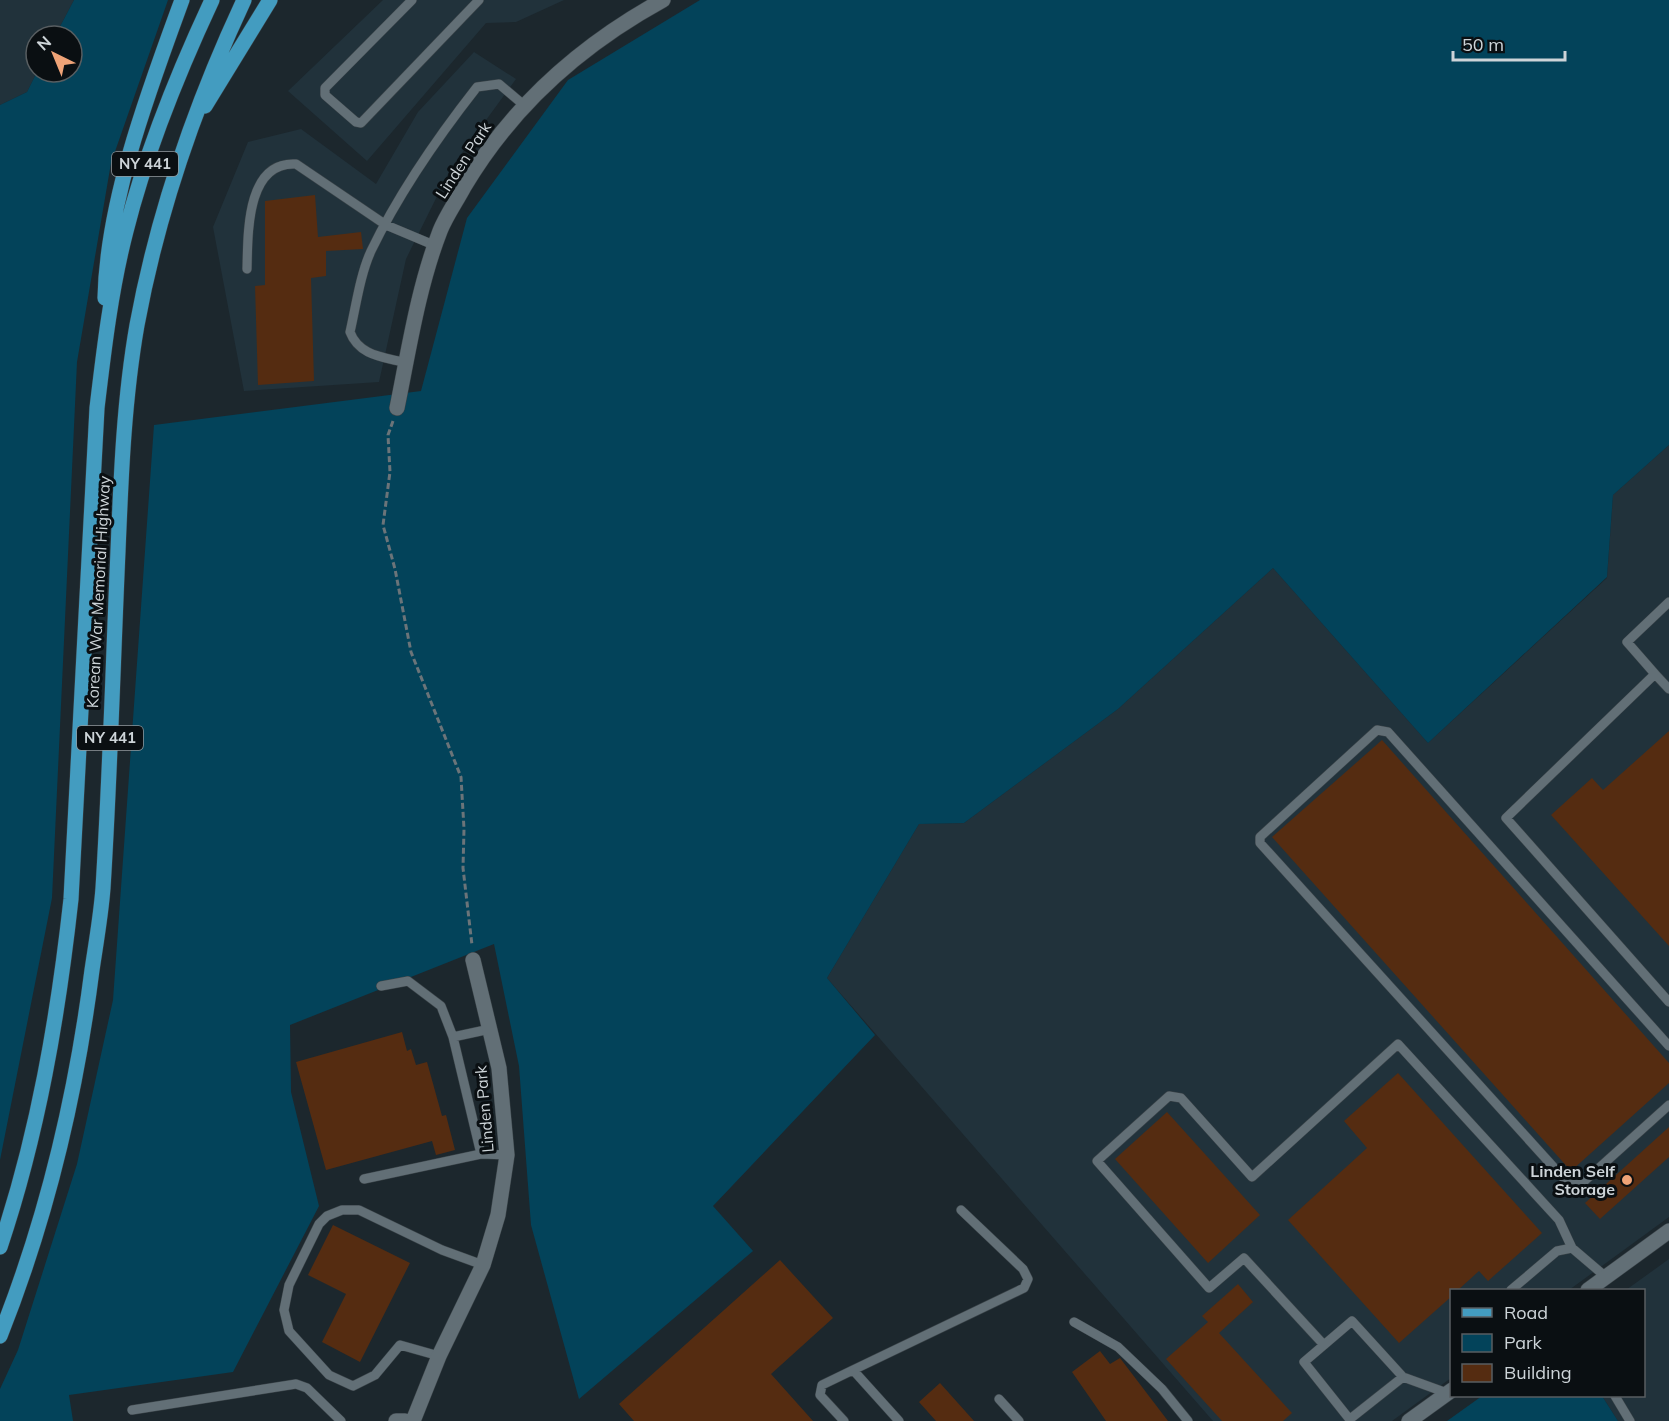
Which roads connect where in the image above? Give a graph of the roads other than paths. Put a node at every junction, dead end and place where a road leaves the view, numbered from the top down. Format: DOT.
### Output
graph roads {
  1 [pos="183,0"];
  2 [pos="212,0"];
  3 [pos="244,0"];
  4 [pos="270,0"];
  5 [pos="412,0"];
  6 [pos="479,0"];
  7 [pos="663,0"];
  8 [pos="525,106"];
  9 [pos="187,134"];
  10 [pos="386,225"];
  11 [pos="436,246"];
  12 [pos="247,269"];
  13 [pos="105,337"];
  14 [pos="406,363"];
  15 [pos="397,408"];
  16 [pos="1669,602"];
  17 [pos="1656,674"];
  18 [pos="1669,689"];
  19 [pos="473,960"];
  20 [pos="381,986"];
  21 [pos="1669,1002"];
  22 [pos="490,1029"];
  23 [pos="453,1037"];
  24 [pos="1669,1046"];
  25 [pos="1669,1105"];
  26 [pos="481,1154"];
  27 [pos="507,1155"];
  28 [pos="364,1179"];
  29 [pos="961,1210"];
  30 [pos="1669,1231"];
  31 [pos="0,1247"];
  32 [pos="1572,1248"];
  33 [pos="483,1265"];
  34 [pos="1606,1277"];
  35 [pos="1512,1289"];
  36 [pos="1589,1289"];
  37 [pos="1074,1322"];
  38 [pos="0,1336"];
  39 [pos="1324,1345"];
  40 [pos="439,1356"];
  41 [pos="853,1370"];
  42 [pos="1403,1377"];
  43 [pos="1449,1392"];
  44 [pos="1616,1397"];
  45 [pos="999,1399"];
  46 [pos="132,1410"];
  47 [pos="1350,1420"];
  48 [pos="340,1421"];
  49 [pos="396,1421"];
  50 [pos="405,1421"];
  51 [pos="413,1421"];
  52 [pos="844,1421"];
  53 [pos="899,1421"];
  54 [pos="1019,1421"];
  55 [pos="1188,1421"];
  56 [pos="1409,1421"];
  57 [pos="1630,1421"];
  1 -- 13 [label="main road"];
  2 -- 13 [label="main road, Korean War Memorial Highway / NY 441"];
  3 -- 9 [label="main road, Korean War Memorial Highway / NY 441"];
  4 -- 9 [label="main road"];
  5 -- 6 [label="lane"];
  7 -- 8 [label="street, Linden Park"];
  8 -- 10 [label="lane"];
  8 -- 11 [label="street, Linden Park"];
  9 -- 38 [label="main road, Korean War Memorial Highway / NY 441"];
  10 -- 11 [label="lane"];
  10 -- 12 [label="lane"];
  10 -- 14 [label="lane"];
  11 -- 14 [label="street, Linden Park"];
  13 -- 31 [label="main road, Korean War Memorial Highway / NY 441"];
  14 -- 15 [label="street, Linden Park"];
  16 -- 17 [label="lane"];
  17 -- 18 [label="lane"];
  17 -- 21 [label="lane"];
  19 -- 22 [label="street, Linden Park"];
  20 -- 23 [label="lane"];
  22 -- 23 [label="lane"];
  22 -- 27 [label="street, Linden Park"];
  23 -- 26 [label="lane"];
  24 -- 25 [label="lane"];
  26 -- 27 [label="lane"];
  26 -- 28 [label="lane"];
  27 -- 33 [label="street, Linden Park"];
  29 -- 41 [label="lane"];
  30 -- 34 [label="street"];
  32 -- 34 [label="lane"];
  32 -- 35 [label="lane"];
  32 -- 39 [label="lane"];
  33 -- 40 [label="street, Linden Park"];
  33 -- 40 [label="lane"];
  34 -- 36 [label="street"];
  37 -- 55 [label="lane"];
  39 -- 42 [label="lane"];
  39 -- 47 [label="lane"];
  40 -- 51 [label="street, Linden Park"];
  41 -- 52 [label="lane"];
  41 -- 53 [label="lane"];
  42 -- 43 [label="lane"];
  42 -- 47 [label="lane"];
  43 -- 56 [label="street"];
  44 -- 57 [label="lane"];
  45 -- 54 [label="lane"];
  46 -- 48 [label="lane"];
  49 -- 50 [label="street"];
}
